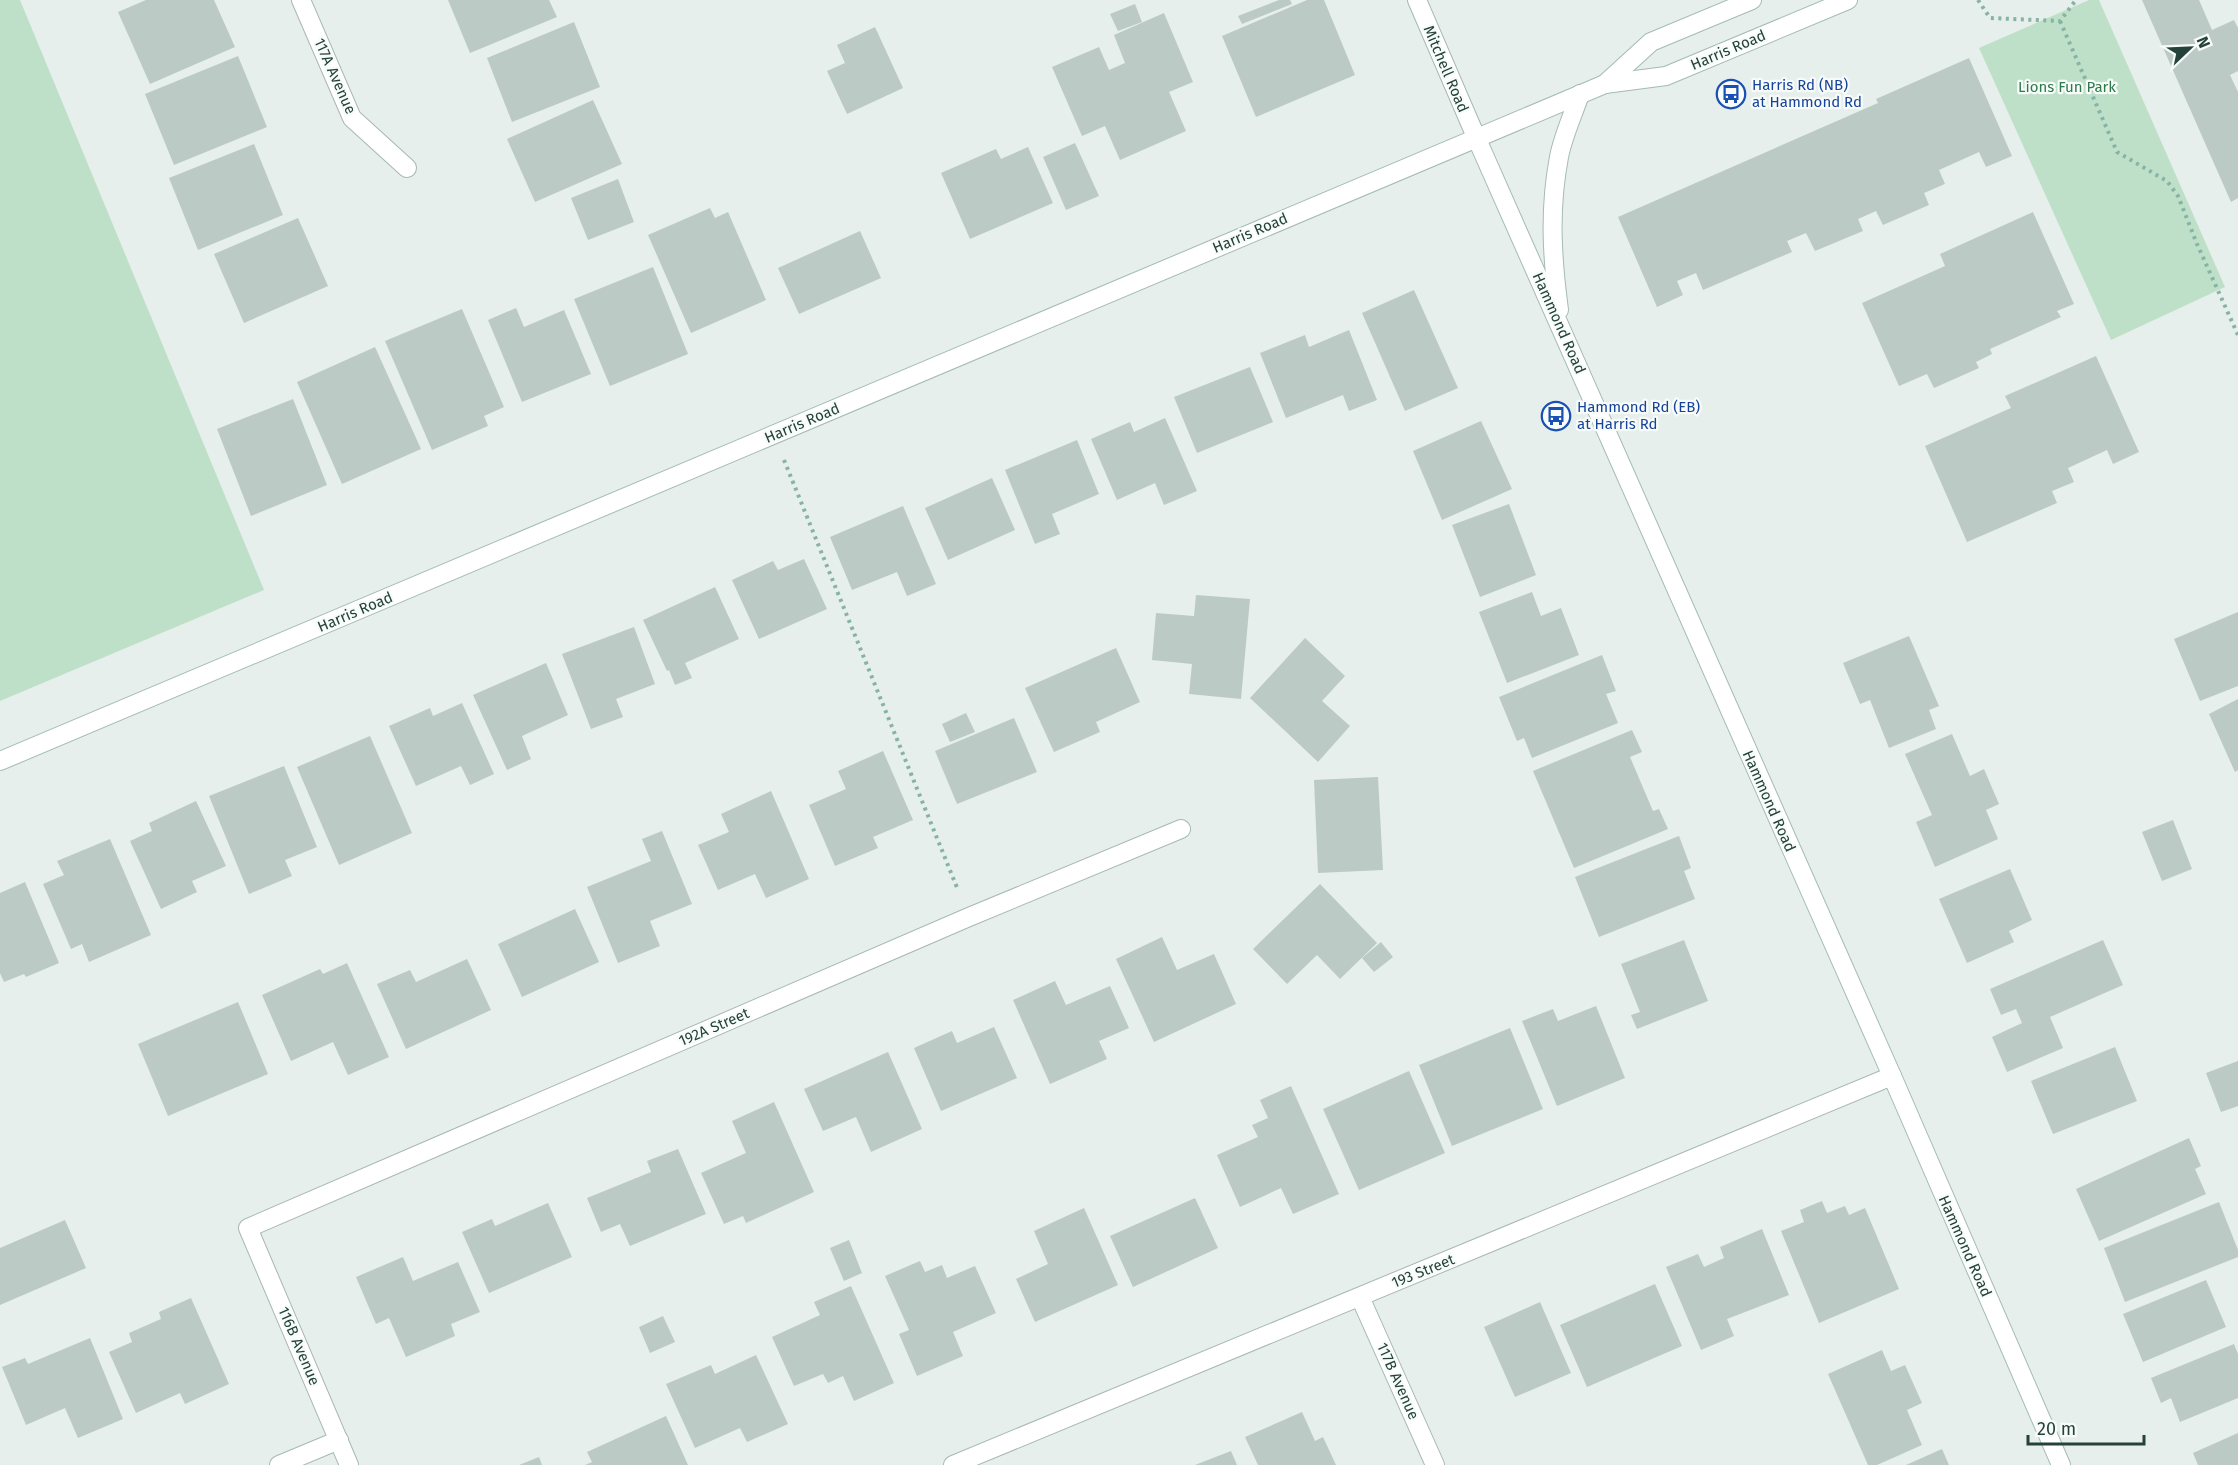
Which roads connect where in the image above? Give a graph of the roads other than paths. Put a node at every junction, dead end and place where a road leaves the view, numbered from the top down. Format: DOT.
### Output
graph roads {
  1 [pos="301,0"];
  2 [pos="1417,0"];
  3 [pos="1752,0"];
  4 [pos="1848,0"];
  5 [pos="1605,84"];
  6 [pos="1580,94"];
  7 [pos="1476,137"];
  8 [pos="407,168"];
  9 [pos="1561,328"];
  10 [pos="0,761"];
  11 [pos="1181,829"];
  12 [pos="1892,1076"];
  13 [pos="248,1228"];
  14 [pos="1360,1297"];
  15 [pos="339,1440"];
  16 [pos="279,1465"];
  17 [pos="350,1465"];
  18 [pos="953,1465"];
  19 [pos="1435,1465"];
  20 [pos="2061,1465"];
  1 -- 8 [label="main road, 117A Avenue"];
  2 -- 7 [label="main road, Mitchell Road"];
  3 -- 5 [label="main road, Harris Road"];
  4 -- 5 [label="main road, Harris Road"];
  5 -- 6 [label="main road, Harris Road"];
  6 -- 7 [label="main road, Harris Road"];
  6 -- 9 [label="main road"];
  7 -- 9 [label="main road, Hammond Road"];
  7 -- 10 [label="main road, Harris Road"];
  9 -- 12 [label="main road, Hammond Road"];
  11 -- 13 [label="main road, 192A Street"];
  12 -- 14 [label="main road, 193 Street"];
  12 -- 20 [label="main road, Hammond Road"];
  13 -- 15 [label="main road, 116B Avenue"];
  14 -- 18 [label="main road, 193 Street"];
  14 -- 19 [label="main road, 117B Avenue"];
  15 -- 16 [label="main road"];
  15 -- 17 [label="main road, 116B Avenue"];
}
